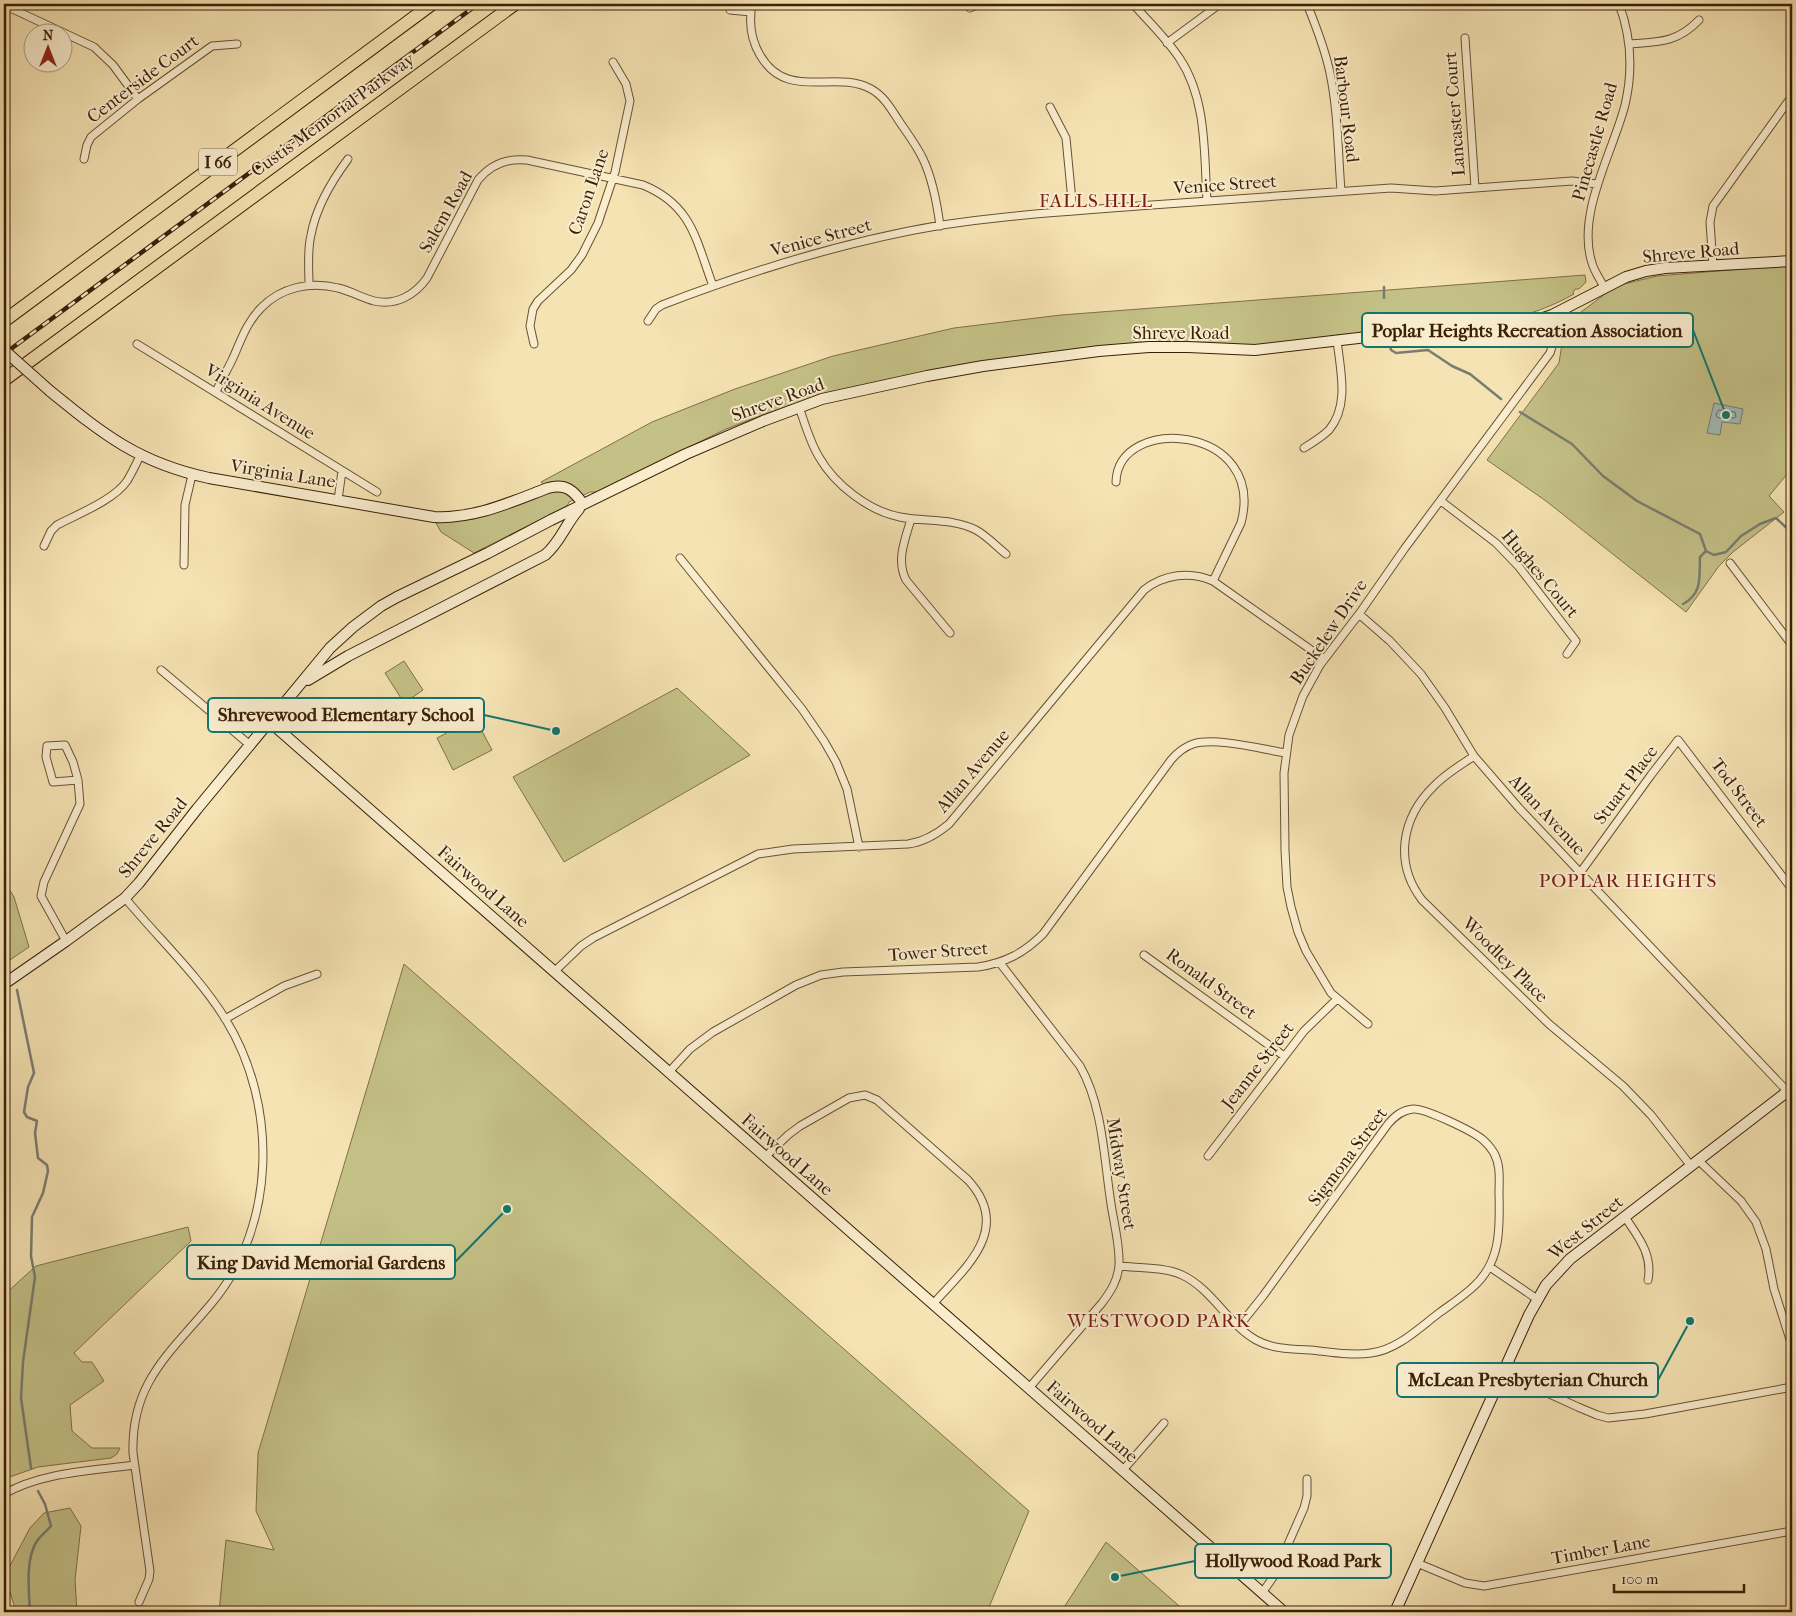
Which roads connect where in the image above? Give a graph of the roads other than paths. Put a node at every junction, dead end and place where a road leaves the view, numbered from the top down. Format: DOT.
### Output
graph roads {
  1 [pos="432,4"];
  2 [pos="515,4"];
  3 [pos="752,4"];
  4 [pos="979,4"];
  5 [pos="1133,4"];
  6 [pos="1220,4"];
  7 [pos="1307,4"];
  8 [pos="1619,4"];
  9 [pos="4,5"];
  10 [pos="18,7"];
  11 [pos="970,8"];
  12 [pos="730,10"];
  13 [pos="750,12"];
  14 [pos="1699,20"];
  15 [pos="1465,38"];
  16 [pos="1167,42"];
  17 [pos="237,44"];
  18 [pos="1629,44"];
  19 [pos="613,62"];
  20 [pos="1792,96"];
  21 [pos="138,99"];
  22 [pos="1050,107"];
  23 [pos="84,159"];
  24 [pos="348,159"];
  25 [pos="612,178"];
  26 [pos="1598,184"];
  27 [pos="1475,188"];
  28 [pos="1341,191"];
  29 [pos="1207,201"];
  30 [pos="1073,211"];
  31 [pos="940,226"];
  32 [pos="1792,262"];
  33 [pos="1713,266"];
  34 [pos="309,285"];
  35 [pos="712,286"];
  36 [pos="1604,287"];
  37 [pos="1552,315"];
  38 [pos="4,321"];
  39 [pos="648,321"];
  40 [pos="1337,340"];
  41 [pos="137,344"];
  42 [pos="534,344"];
  43 [pos="4,350"];
  44 [pos="4,380"];
  45 [pos="216,392"];
  46 [pos="800,407"];
  47 [pos="1304,448"];
  48 [pos="140,456"];
  49 [pos="342,472"];
  50 [pos="192,474"];
  51 [pos="1116,482"];
  52 [pos="377,492"];
  53 [pos="338,500"];
  54 [pos="1441,501"];
  55 [pos="583,504"];
  56 [pos="910,519"];
  57 [pos="551,520"];
  58 [pos="559,537"];
  59 [pos="44,546"];
  60 [pos="1006,554"];
  61 [pos="680,558"];
  62 [pos="1730,563"];
  63 [pos="184,566"];
  64 [pos="1213,581"];
  65 [pos="1359,614"];
  66 [pos="950,632"];
  67 [pos="1792,645"];
  68 [pos="1566,654"];
  69 [pos="1324,660"];
  70 [pos="161,670"];
  71 [pos="301,684"];
  72 [pos="270,722"];
  73 [pos="1678,740"];
  74 [pos="250,745"];
  75 [pos="1286,753"];
  76 [pos="1474,756"];
  77 [pos="78,780"];
  78 [pos="859,847"];
  79 [pos="1580,873"];
  80 [pos="1792,889"];
  81 [pos="125,898"];
  82 [pos="66,941"];
  83 [pos="1144,955"];
  84 [pos="1000,963"];
  85 [pos="554,972"];
  86 [pos="317,974"];
  87 [pos="4,984"];
  88 [pos="1337,999"];
  89 [pos="225,1020"];
  90 [pos="1368,1024"];
  91 [pos="1284,1056"];
  92 [pos="669,1072"];
  93 [pos="1790,1090"];
  94 [pos="1208,1156"];
  95 [pos="765,1157"];
  96 [pos="1695,1163"];
  97 [pos="1625,1216"];
  98 [pos="1119,1266"];
  99 [pos="1490,1267"];
  100 [pos="1648,1280"];
  101 [pos="1537,1299"];
  102 [pos="933,1304"];
  103 [pos="1239,1326"];
  104 [pos="1792,1346"];
  105 [pos="1503,1373"];
  106 [pos="1792,1387"];
  107 [pos="1028,1388"];
  108 [pos="1164,1423"];
  109 [pos="134,1465"];
  110 [pos="1123,1470"];
  111 [pos="1306,1479"];
  112 [pos="4,1494"];
  113 [pos="1792,1532"];
  114 [pos="1417,1563"];
  115 [pos="1262,1593"];
  116 [pos="139,1602"];
  117 [pos="4,1603"];
  118 [pos="6,1612"];
  119 [pos="1284,1612"];
  120 [pos="1395,1612"];
  1 -- 38 [label="highway, Custis Memorial Parkway / I 66"];
  2 -- 44 [label="highway, Custis Memorial Parkway / I 66"];
  3 -- 13 [label="street"];
  4 -- 11 [label="street"];
  5 -- 16 [label="street"];
  6 -- 16 [label="street"];
  7 -- 28 [label="street, Barbour Road"];
  8 -- 18 [label="street, Pinecastle Road"];
  9 -- 10 [label="street"];
  10 -- 21 [label="street"];
  12 -- 13 [label="street"];
  13 -- 31 [label="street"];
  14 -- 18 [label="street"];
  15 -- 27 [label="street, Lancaster Court"];
  16 -- 29 [label="street"];
  17 -- 21 [label="street, Centerside Court"];
  18 -- 26 [label="street, Pinecastle Road"];
  19 -- 25 [label="street, Caron Lane"];
  20 -- 33 [label="street"];
  21 -- 23 [label="street, Centerside Court"];
  22 -- 30 [label="street"];
  24 -- 34 [label="street"];
  25 -- 34 [label="street, Salem Road"];
  25 -- 35 [label="street, Salem Road"];
  25 -- 42 [label="street, Caron Lane"];
  26 -- 27 [label="street, Venice Street"];
  26 -- 36 [label="street, Pinecastle Road"];
  27 -- 28 [label="street, Venice Street"];
  28 -- 29 [label="street, Venice Street"];
  29 -- 30 [label="street, Venice Street"];
  30 -- 31 [label="street, Venice Street"];
  31 -- 35 [label="street, Venice Street"];
  32 -- 33 [label="main road, Shreve Road"];
  33 -- 36 [label="main road, Shreve Road"];
  34 -- 45 [label="street, Salem Road"];
  35 -- 39 [label="street, Venice Street"];
  36 -- 37 [label="main road, Shreve Road"];
  37 -- 40 [label="main road, Shreve Road"];
  37 -- 54 [label="street, Buckelew Drive"];
  40 -- 46 [label="main road, Shreve Road"];
  40 -- 47 [label="street"];
  41 -- 45 [label="street, Virginia Avenue"];
  43 -- 48 [label="main road, Virginia Lane, bridge"];
  45 -- 49 [label="street, Virginia Avenue"];
  46 -- 55 [label="main road, Shreve Road"];
  46 -- 56 [label="street"];
  48 -- 50 [label="main road, Virginia Lane"];
  48 -- 59 [label="street"];
  49 -- 52 [label="street, Virginia Avenue"];
  49 -- 53 [label="street"];
  50 -- 53 [label="main road, Virginia Lane"];
  50 -- 63 [label="street"];
  51 -- 64 [label="street"];
  53 -- 55 [label="main road, Virginia Lane"];
  54 -- 65 [label="street, Buckelew Drive"];
  54 -- 68 [label="street, Hughes Court"];
  55 -- 57 [label="main road, Shreve Road"];
  55 -- 58 [label="main road, Shreve Road"];
  56 -- 60 [label="street"];
  56 -- 66 [label="street"];
  57 -- 58 [label="main road"];
  57 -- 71 [label="main road, Shreve Road"];
  58 -- 71 [label="main road, Shreve Road"];
  61 -- 78 [label="street"];
  62 -- 67 [label="street"];
  64 -- 69 [label="street, Allan Avenue"];
  64 -- 78 [label="street, Allan Avenue"];
  65 -- 69 [label="street, Buckelew Drive"];
  65 -- 76 [label="street, Allan Avenue"];
  69 -- 75 [label="street, Buckelew Drive"];
  70 -- 74 [label="street"];
  71 -- 72 [label="main road, Shreve Road"];
  72 -- 74 [label="main road, Shreve Road"];
  72 -- 85 [label="main road, Fairwood Lane"];
  73 -- 79 [label="street, Stuart Place"];
  73 -- 80 [label="street, Tod Street"];
  74 -- 81 [label="main road, Shreve Road"];
  75 -- 84 [label="street, Tower Street"];
  75 -- 88 [label="street, Buckelew Drive"];
  76 -- 79 [label="street, Allan Avenue"];
  76 -- 96 [label="street, Woodley Place"];
  77 -- 77 [label="street"];
  77 -- 82 [label="street"];
  78 -- 85 [label="street, Allan Avenue"];
  79 -- 93 [label="street, Allan Avenue"];
  81 -- 82 [label="main road, Shreve Road"];
  81 -- 89 [label="street"];
  82 -- 87 [label="main road, Shreve Road"];
  83 -- 91 [label="street, Ronald Street"];
  84 -- 92 [label="street, Tower Street"];
  84 -- 98 [label="street, Midway Street"];
  85 -- 92 [label="main road, Fairwood Lane"];
  86 -- 89 [label="street"];
  88 -- 90 [label="street, Buckelew Drive"];
  88 -- 91 [label="street, Jeanne Street"];
  89 -- 109 [label="street"];
  91 -- 94 [label="street, Jeanne Street"];
  92 -- 95 [label="main road, Fairwood Lane"];
  93 -- 96 [label="main road, West Street"];
  95 -- 102 [label="main road, Fairwood Lane"];
  95 -- 102 [label="street"];
  96 -- 97 [label="main road, West Street"];
  96 -- 104 [label="street, Woodley Place"];
  97 -- 100 [label="street"];
  97 -- 101 [label="main road, West Street"];
  98 -- 103 [label="street, Sigmona Street"];
  98 -- 107 [label="street, Midway Street"];
  99 -- 101 [label="street"];
  99 -- 103 [label="street, Sigmona Street"];
  99 -- 103 [label="street, Sigmona Street"];
  101 -- 105 [label="main road, West Street"];
  102 -- 107 [label="main road, Fairwood Lane"];
  105 -- 106 [label="street"];
  105 -- 114 [label="main road, West Street"];
  107 -- 110 [label="main road, Fairwood Lane"];
  108 -- 110 [label="street"];
  109 -- 112 [label="street"];
  109 -- 116 [label="street"];
  110 -- 115 [label="main road, Fairwood Lane"];
  111 -- 115 [label="street"];
  113 -- 114 [label="street, Timber Lane"];
  114 -- 120 [label="main road, West Street"];
  115 -- 119 [label="main road, Fairwood Lane"];
  117 -- 118 [label="street"];
}
